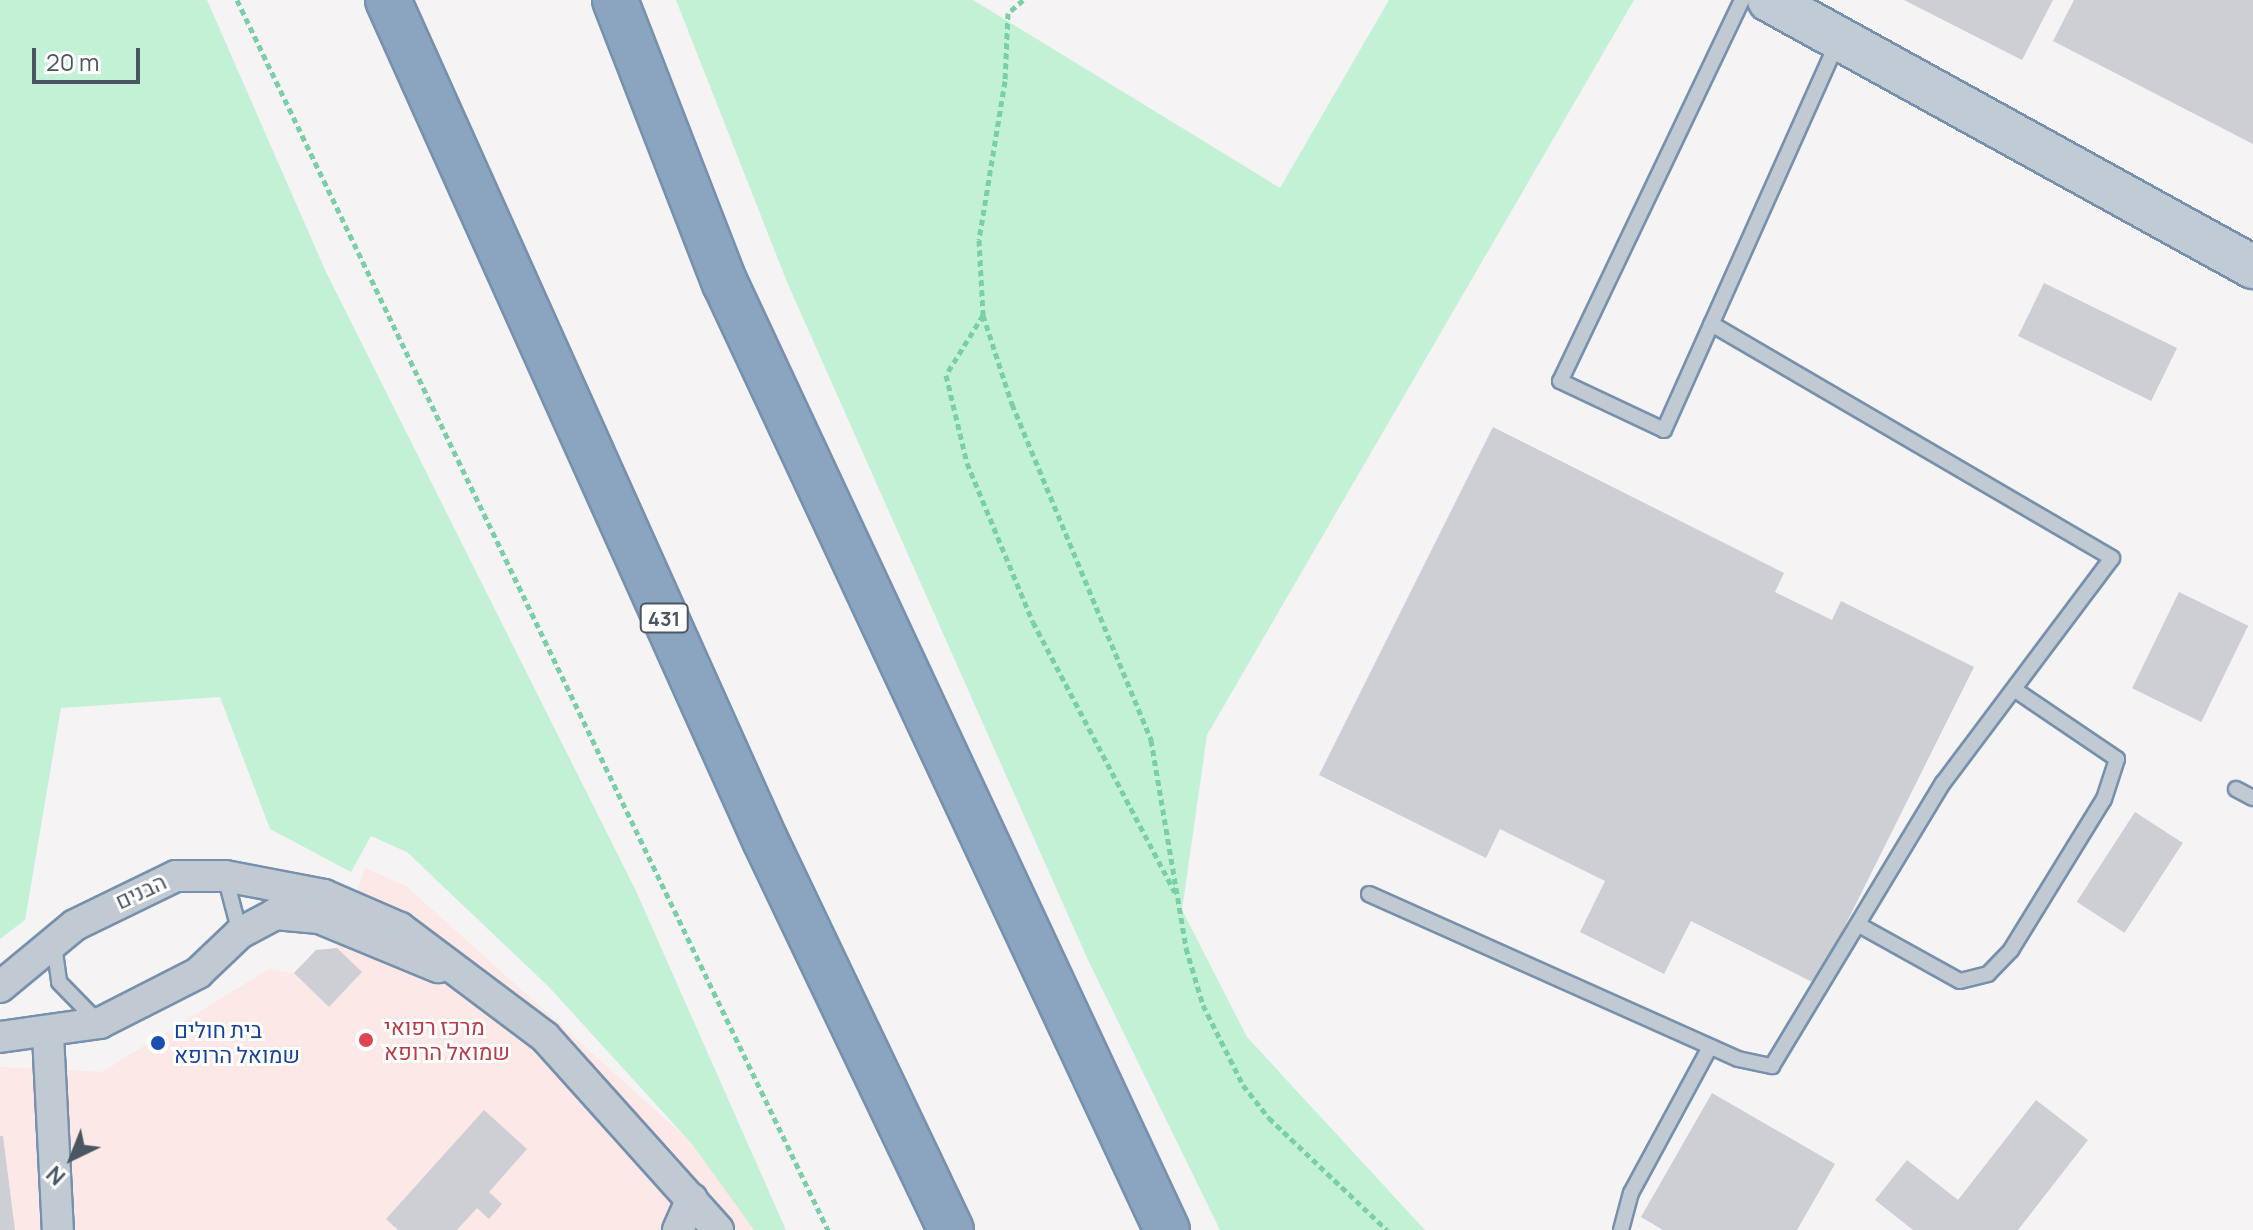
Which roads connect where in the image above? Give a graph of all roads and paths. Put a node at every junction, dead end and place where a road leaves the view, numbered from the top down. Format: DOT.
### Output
graph roads {
  1 [pos="237,0"];
  2 [pos="388,0"];
  3 [pos="615,0"];
  4 [pos="1023,0"];
  5 [pos="1765,1"];
  6 [pos="1839,37"];
  7 [pos="2253,267"];
  8 [pos="983,315"];
  9 [pos="1711,324"];
  10 [pos="2015,690"];
  11 [pos="2236,789"];
  12 [pos="2253,798"];
  13 [pos="225,876"];
  14 [pos="1369,894"];
  15 [pos="1177,896"];
  16 [pos="348,917"];
  17 [pos="1859,925"];
  18 [pos="240,933"];
  19 [pos="54,945"];
  20 [pos="0,987"];
  21 [pos="100,1023"];
  22 [pos="48,1035"];
  23 [pos="0,1037"];
  24 [pos="1710,1047"];
  25 [pos="692,1199"];
  26 [pos="58,1230"];
  27 [pos="678,1230"];
  28 [pos="718,1230"];
  29 [pos="828,1230"];
  30 [pos="951,1230"];
  31 [pos="1167,1230"];
  32 [pos="1387,1230"];
  33 [pos="1621,1230"];
  1 -- 29 [label="path"];
  2 -- 30 [label="highway, 431"];
  3 -- 31 [label="highway"];
  4 -- 8 [label="path"];
  5 -- 6 [label="street"];
  5 -- 9 [label="lane"];
  6 -- 7 [label="street"];
  6 -- 9 [label="lane"];
  8 -- 15 [label="path"];
  8 -- 15 [label="path"];
  9 -- 10 [label="lane"];
  10 -- 17 [label="lane"];
  10 -- 17 [label="lane"];
  11 -- 12 [label="lane"];
  13 -- 16 [label="street, הבנים"];
  13 -- 18 [label="lane"];
  13 -- 19 [label="street, הבנים"];
  14 -- 24 [label="lane"];
  15 -- 32 [label="path"];
  16 -- 18 [label="street"];
  16 -- 25 [label="street"];
  17 -- 24 [label="lane"];
  18 -- 21 [label="street"];
  19 -- 20 [label="street, הבנים"];
  19 -- 21 [label="lane"];
  21 -- 22 [label="street"];
  22 -- 23 [label="street"];
  22 -- 26 [label="street"];
  24 -- 33 [label="lane"];
  25 -- 27 [label="street"];
  25 -- 28 [label="street"];
}
